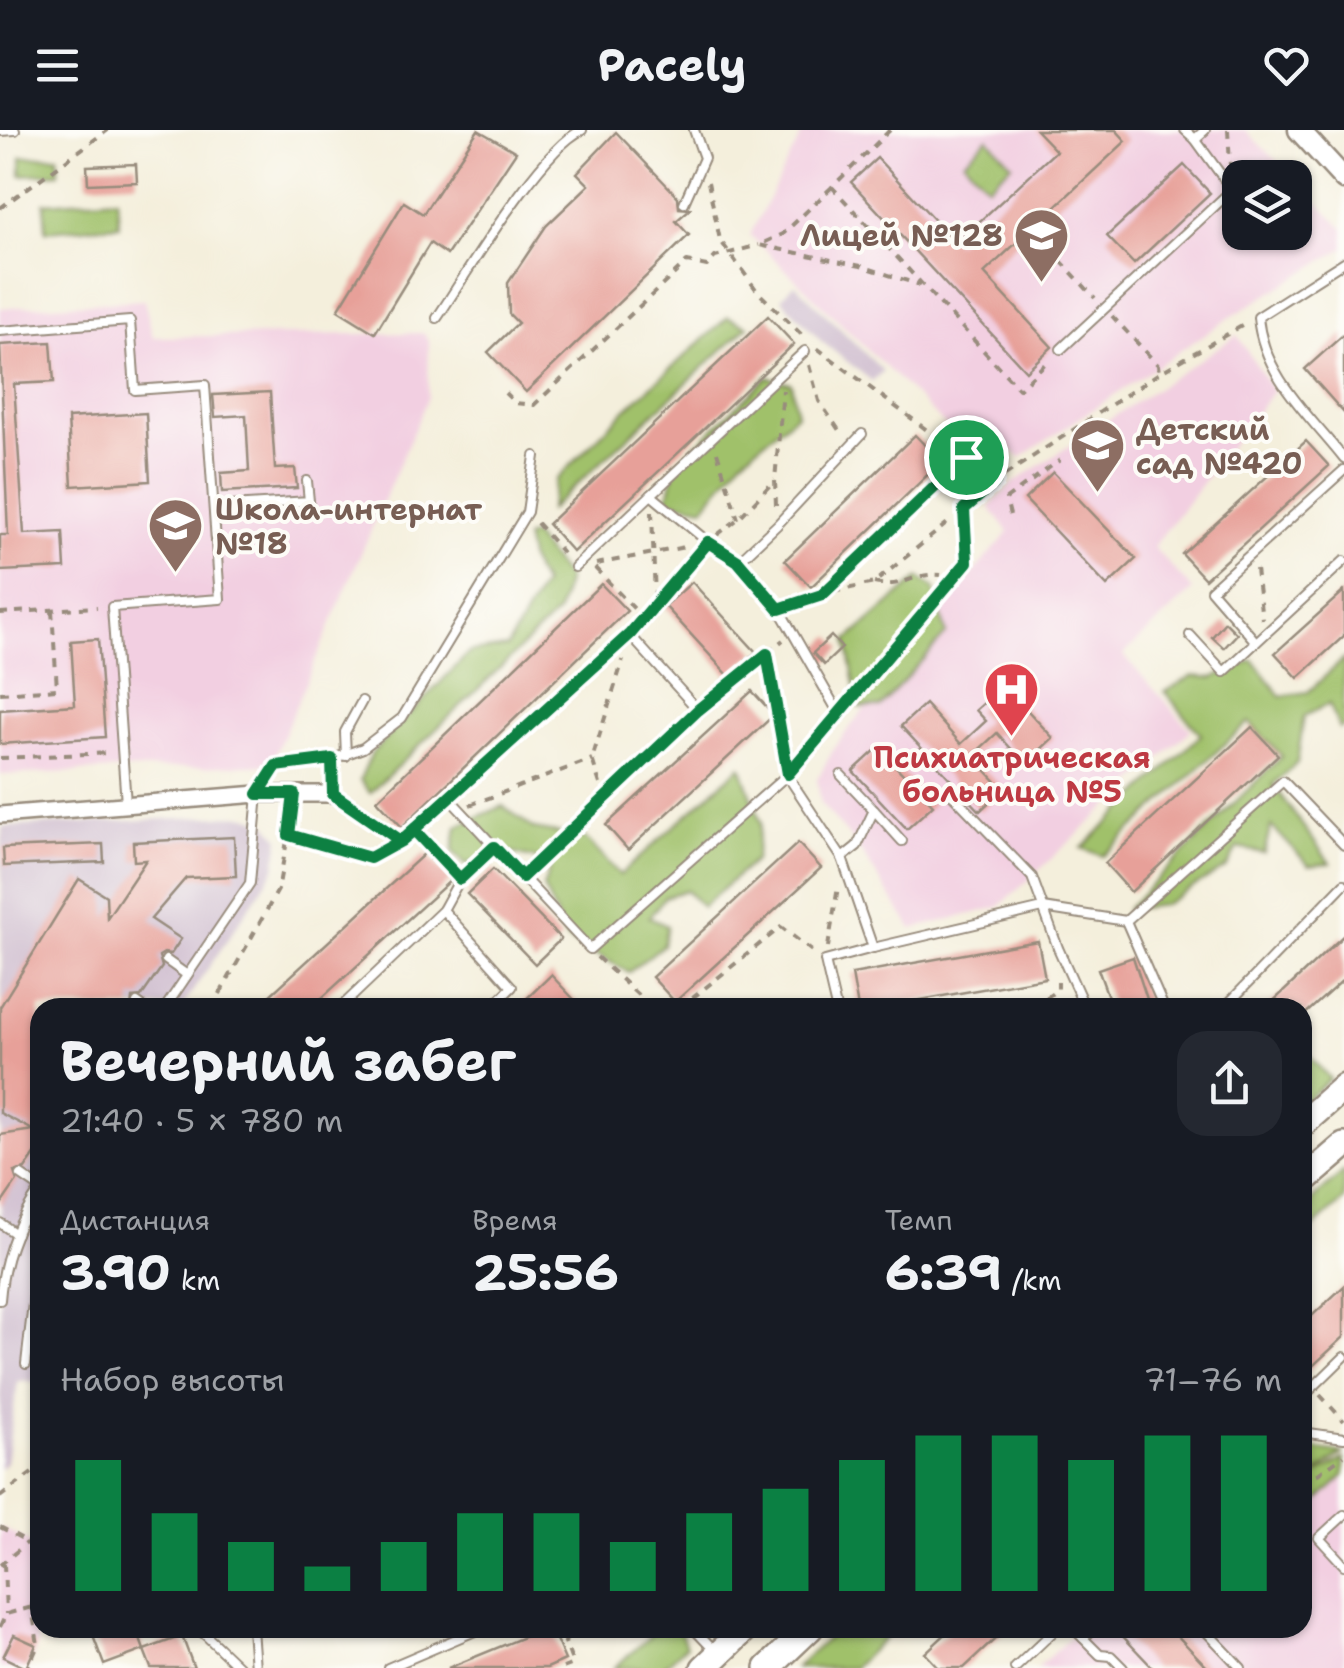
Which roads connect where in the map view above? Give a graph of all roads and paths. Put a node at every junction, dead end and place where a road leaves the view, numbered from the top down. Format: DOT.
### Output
graph roads {
  1 [pos="15,130"];
  2 [pos="108,130"];
  3 [pos="582,130"];
  4 [pos="694,130"];
  5 [pos="890,130"];
  6 [pos="1186,130"];
  7 [pos="1205,130"];
  8 [pos="1228,130"];
  9 [pos="1299,130"];
  10 [pos="0,131"];
  11 [pos="1195,139"];
  12 [pos="704,158"];
  13 [pos="1230,160"];
  14 [pos="1222,176"];
  15 [pos="1344,178"];
  16 [pos="832,187"];
  17 [pos="1222,199"];
  18 [pos="684,203"];
  19 [pos="0,208"];
  20 [pos="759,245"];
  21 [pos="729,252"];
  22 [pos="1344,262"];
  23 [pos="922,285"];
  24 [pos="1258,316"];
  25 [pos="437,318"];
  26 [pos="0,331"];
  27 [pos="1061,349"];
  28 [pos="805,351"];
  29 [pos="784,370"];
  30 [pos="505,393"];
  31 [pos="862,434"];
  32 [pos="713,438"];
  33 [pos="850,446"];
  34 [pos="535,456"];
  35 [pos="966,457"];
  36 [pos="1344,459"];
  37 [pos="1060,460"];
  38 [pos="1344,470"];
  39 [pos="308,481"];
  40 [pos="995,482"];
  41 [pos="651,495"];
  42 [pos="214,508"];
  43 [pos="964,509"];
  44 [pos="527,512"];
  45 [pos="1010,515"];
  46 [pos="738,520"];
  47 [pos="776,525"];
  48 [pos="708,542"];
  49 [pos="1254,553"];
  50 [pos="738,561"];
  51 [pos="1344,561"];
  52 [pos="592,564"];
  53 [pos="575,567"];
  54 [pos="954,576"];
  55 [pos="874,584"];
  56 [pos="822,595"];
  57 [pos="656,601"];
  58 [pos="112,606"];
  59 [pos="779,609"];
  60 [pos="52,610"];
  61 [pos="0,614"];
  62 [pos="643,618"];
  63 [pos="1262,619"];
  64 [pos="791,633"];
  65 [pos="630,634"];
  66 [pos="1190,635"];
  67 [pos="1256,642"];
  68 [pos="767,654"];
  69 [pos="0,692"];
  70 [pos="362,701"];
  71 [pos="698,710"];
  72 [pos="838,712"];
  73 [pos="122,752"];
  74 [pos="346,756"];
  75 [pos="0,758"];
  76 [pos="332,759"];
  77 [pos="592,759"];
  78 [pos="788,774"];
  79 [pos="842,775"];
  80 [pos="947,789"];
  81 [pos="258,794"];
  82 [pos="294,794"];
  83 [pos="333,794"];
  84 [pos="449,798"];
  85 [pos="604,798"];
  86 [pos="126,805"];
  87 [pos="458,809"];
  88 [pos="874,810"];
  89 [pos="0,816"];
  90 [pos="414,830"];
  91 [pos="289,835"];
  92 [pos="401,841"];
  93 [pos="902,841"];
  94 [pos="1344,845"];
  95 [pos="494,847"];
  96 [pos="842,858"];
  97 [pos="522,877"];
  98 [pos="460,879"];
  99 [pos="1344,884"];
  100 [pos="1043,908"];
  101 [pos="443,910"];
  102 [pos="1126,921"];
  103 [pos="872,948"];
  104 [pos="1058,948"];
  105 [pos="590,950"];
  106 [pos="166,960"];
  107 [pos="825,961"];
  108 [pos="187,975"];
  109 [pos="171,998"];
  110 [pos="218,998"];
  111 [pos="351,998"];
  112 [pos="501,998"];
  113 [pos="641,998"];
  114 [pos="692,998"];
  115 [pos="834,998"];
  116 [pos="1046,998"];
  117 [pos="1080,998"];
  118 [pos="1160,998"];
  119 [pos="1234,998"];
  120 [pos="1344,1087"];
  121 [pos="1312,1115"];
  122 [pos="1344,1146"];
  123 [pos="1312,1173"];
  124 [pos="21,1175"];
  125 [pos="30,1182"];
  126 [pos="30,1205"];
  127 [pos="0,1223"];
  128 [pos="16,1234"];
  129 [pos="0,1300"];
  130 [pos="30,1329"];
  131 [pos="1344,1357"];
  132 [pos="26,1364"];
  133 [pos="1314,1388"];
  134 [pos="1344,1422"];
  135 [pos="1312,1433"];
  136 [pos="1344,1438"];
  137 [pos="1344,1455"];
  138 [pos="30,1474"];
  139 [pos="1312,1476"];
  140 [pos="0,1497"];
  141 [pos="1344,1516"];
  142 [pos="0,1527"];
  143 [pos="30,1539"];
  144 [pos="28,1542"];
  145 [pos="2,1563"];
  146 [pos="1344,1565"];
  147 [pos="30,1608"];
  148 [pos="6,1614"];
  149 [pos="0,1627"];
  150 [pos="37,1638"];
  151 [pos="208,1638"];
  152 [pos="253,1638"];
  153 [pos="458,1638"];
  154 [pos="562,1638"];
  155 [pos="567,1638"];
  156 [pos="698,1638"];
  157 [pos="735,1638"];
  158 [pos="800,1638"];
  159 [pos="1046,1638"];
  160 [pos="1084,1638"];
  161 [pos="1213,1638"];
  162 [pos="565,1642"];
  163 [pos="711,1661"];
  164 [pos="574,1666"];
  165 [pos="28,1668"];
  166 [pos="240,1668"];
  167 [pos="255,1668"];
  168 [pos="388,1668"];
  169 [pos="563,1668"];
  170 [pos="768,1668"];
  171 [pos="1015,1668"];
  172 [pos="1123,1668"];
  173 [pos="1242,1668"];
  1 -- 10 [label="lane"];
  2 -- 19 [label="path"];
  3 -- 25 [label="lane"];
  4 -- 12 [label="lane"];
  5 -- 16 [label="path"];
  6 -- 11 [label="lane"];
  7 -- 11 [label="lane"];
  8 -- 13 [label="path"];
  9 -- 15 [label="street"];
  11 -- 14 [label="lane"];
  12 -- 18 [label="lane"];
  12 -- 21 [label="path"];
  16 -- 20 [label="path"];
  16 -- 23 [label="path"];
  17 -- 27 [label="lane"];
  20 -- 21 [label="path"];
  20 -- 23 [label="path"];
  21 -- 30 [label="path"];
  21 -- 35 [label="path"];
  22 -- 24 [label="lane"];
  23 -- 27 [label="path"];
  24 -- 36 [label="lane"];
  24 -- 40 [label="path"];
  26 -- 42 [label="lane"];
  28 -- 29 [label="lane"];
  28 -- 33 [label="path"];
  29 -- 32 [label="lane"];
  29 -- 47 [label="path"];
  31 -- 33 [label="lane"];
  32 -- 41 [label="lane"];
  32 -- 46 [label="path"];
  33 -- 47 [label="lane"];
  34 -- 44 [label="lane"];
  35 -- 40 [label="path"];
  35 -- 56 [label="path"];
  37 -- 45 [label="path"];
  38 -- 49 [label="lane"];
  39 -- 42 [label="lane"];
  40 -- 43 [label="lane"];
  41 -- 48 [label="lane"];
  41 -- 53 [label="lane"];
  41 -- 57 [label="path"];
  42 -- 58 [label="lane"];
  43 -- 54 [label="lane"];
  43 -- 55 [label="path"];
  44 -- 53 [label="path"];
  44 -- 74 [label="lane"];
  47 -- 50 [label="lane"];
  48 -- 50 [label="lane"];
  48 -- 57 [label="path"];
  49 -- 63 [label="path"];
  49 -- 67 [label="lane"];
  50 -- 59 [label="lane"];
  51 -- 67 [label="lane"];
  52 -- 62 [label="path"];
  54 -- 55 [label="path"];
  54 -- 72 [label="lane"];
  55 -- 56 [label="path"];
  56 -- 59 [label="lane"];
  57 -- 62 [label="path"];
  58 -- 60 [label="path"];
  58 -- 73 [label="lane"];
  59 -- 64 [label="lane"];
  60 -- 61 [label="path"];
  60 -- 69 [label="path"];
  62 -- 65 [label="path"];
  64 -- 68 [label="path"];
  64 -- 72 [label="lane"];
  65 -- 71 [label="lane"];
  65 -- 77 [label="path"];
  65 -- 84 [label="lane"];
  66 -- 67 [label="lane"];
  68 -- 71 [label="path"];
  68 -- 78 [label="path"];
  70 -- 74 [label="lane"];
  71 -- 85 [label="lane"];
  72 -- 78 [label="lane"];
  73 -- 75 [label="path"];
  73 -- 86 [label="lane"];
  74 -- 76 [label="lane"];
  76 -- 81 [label="lane"];
  76 -- 83 [label="lane"];
  77 -- 85 [label="path"];
  77 -- 87 [label="path"];
  78 -- 96 [label="lane"];
  78 -- 105 [label="lane"];
  79 -- 88 [label="lane"];
  80 -- 100 [label="lane"];
  81 -- 82 [label="street"];
  81 -- 86 [label="street"];
  81 -- 108 [label="lane"];
  82 -- 83 [label="street"];
  82 -- 91 [label="path"];
  83 -- 92 [label="lane"];
  84 -- 87 [label="lane"];
  84 -- 90 [label="lane"];
  85 -- 97 [label="lane"];
  86 -- 89 [label="street"];
  87 -- 95 [label="lane"];
  88 -- 93 [label="lane"];
  88 -- 96 [label="lane"];
  90 -- 92 [label="lane"];
  90 -- 98 [label="lane"];
  91 -- 92 [label="path"];
  91 -- 110 [label="path"];
  94 -- 102 [label="lane"];
  95 -- 97 [label="lane"];
  95 -- 98 [label="path"];
  96 -- 103 [label="lane"];
  96 -- 107 [label="path"];
  97 -- 105 [label="lane"];
  98 -- 101 [label="lane"];
  99 -- 119 [label="lane"];
  100 -- 102 [label="lane"];
  100 -- 103 [label="lane"];
  100 -- 104 [label="lane"];
  101 -- 111 [label="lane"];
  101 -- 112 [label="lane"];
  102 -- 118 [label="lane"];
  103 -- 107 [label="lane"];
  104 -- 116 [label="path"];
  104 -- 117 [label="lane"];
  105 -- 113 [label="path"];
  106 -- 108 [label="lane"];
  107 -- 114 [label="path"];
  107 -- 115 [label="lane"];
  108 -- 109 [label="lane"];
  120 -- 121 [label="main road"];
  122 -- 123 [label="main road"];
  124 -- 125 [label="lane"];
  126 -- 128 [label="lane"];
  127 -- 128 [label="lane"];
  128 -- 129 [label="lane"];
  130 -- 132 [label="lane"];
  131 -- 133 [label="lane"];
  133 -- 134 [label="path"];
  135 -- 136 [label="lane"];
  137 -- 139 [label="path"];
  138 -- 140 [label="path"];
  141 -- 146 [label="lane"];
  142 -- 144 [label="path"];
  143 -- 144 [label="path"];
  144 -- 145 [label="path"];
  145 -- 148 [label="path"];
  147 -- 148 [label="path"];
  148 -- 149 [label="path"];
  150 -- 165 [label="path"];
  151 -- 166 [label="lane"];
  152 -- 167 [label="lane"];
  153 -- 168 [label="lane"];
  154 -- 162 [label="path"];
  155 -- 162 [label="path"];
  156 -- 163 [label="lane"];
  157 -- 163 [label="main road"];
  158 -- 170 [label="main road"];
  159 -- 171 [label="lane"];
  160 -- 172 [label="lane"];
  161 -- 173 [label="lane"];
  162 -- 164 [label="path"];
  164 -- 169 [label="path"];
}
